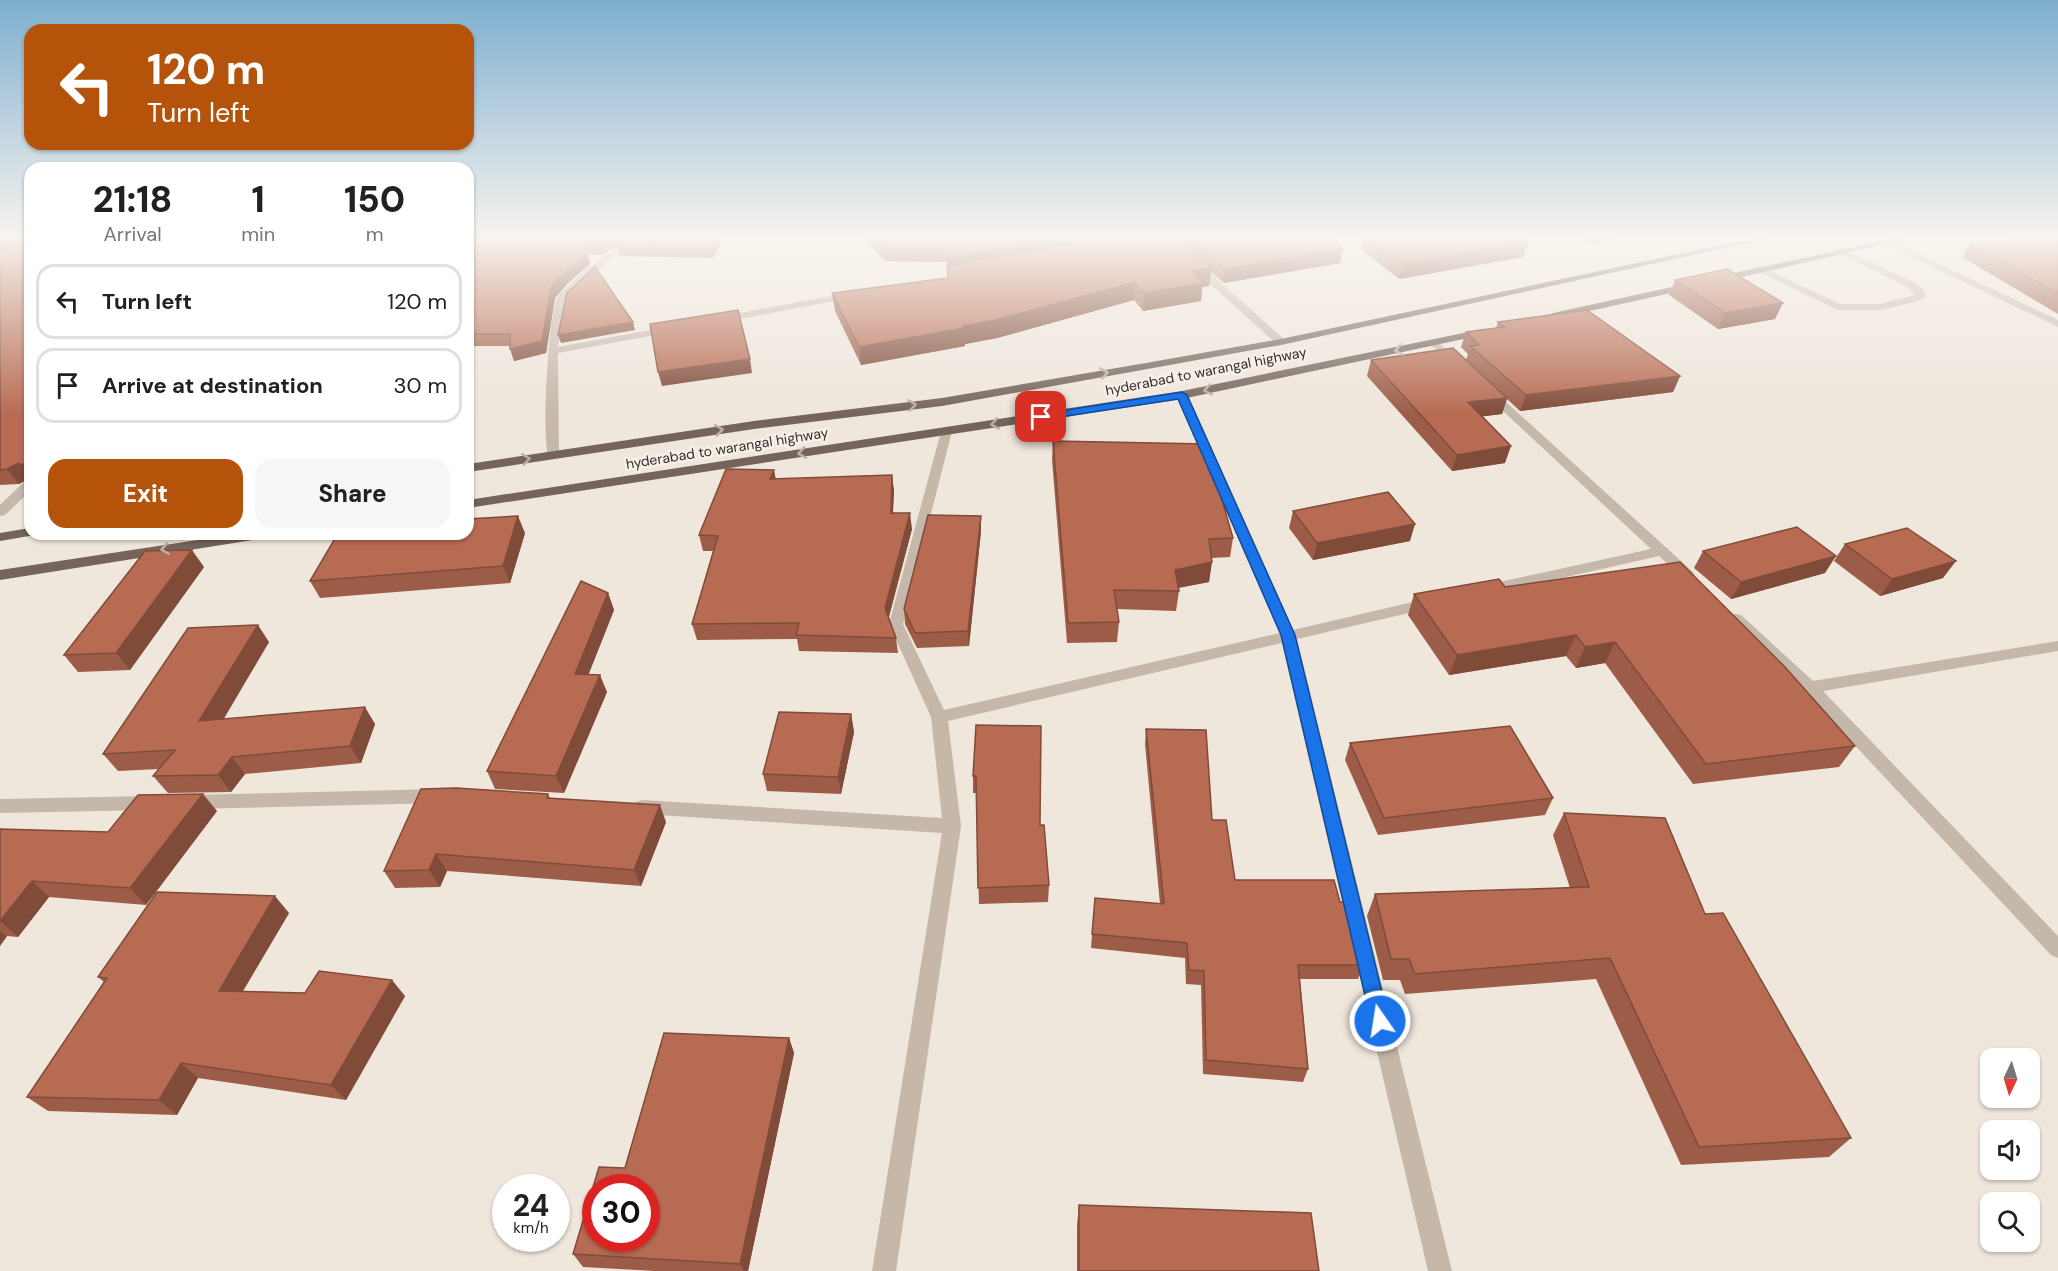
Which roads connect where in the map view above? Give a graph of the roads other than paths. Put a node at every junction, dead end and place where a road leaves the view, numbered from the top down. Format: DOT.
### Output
graph roads {
  1 [pos="564,297"];
  2 [pos="841,297"];
  3 [pos="1231,297"];
  4 [pos="1489,297"];
  5 [pos="1638,297"];
  6 [pos="1818,297"];
  7 [pos="1920,297"];
  8 [pos="2002,297"];
  9 [pos="1539,319"];
  10 [pos="705,322"];
  11 [pos="2058,324"];
  12 [pos="682,327"];
  13 [pos="1493,330"];
  14 [pos="1281,342"];
  15 [pos="1435,343"];
  16 [pos="552,351"];
  17 [pos="1182,395"];
  18 [pos="946,431"];
  19 [pos="553,455"];
  20 [pos="474,467"];
  21 [pos="24,490"];
  22 [pos="474,503"];
  23 [pos="0,512"];
  24 [pos="24,533"];
  25 [pos="0,537"];
  26 [pos="226,540"];
  27 [pos="1662,551"];
  28 [pos="0,575"];
  29 [pos="1696,583"];
  30 [pos="1475,593"];
  31 [pos="1440,601"];
  32 [pos="1722,607"];
  33 [pos="1288,635"];
  34 [pos="2058,646"];
  35 [pos="1810,687"];
  36 [pos="939,717"];
  37 [pos="454,796"];
  38 [pos="620,805"];
  39 [pos="0,806"];
  40 [pos="952,826"];
  41 [pos="2058,949"];
  42 [pos="884,1271"];
  43 [pos="1440,1271"];
  1 -- 16 [label="street"];
  2 -- 10 [label="street"];
  3 -- 14 [label="street"];
  4 -- 14 [label="main road"];
  5 -- 9 [label="main road"];
  6 -- 7 [label="street"];
  8 -- 11 [label="street"];
  12 -- 16 [label="street"];
  13 -- 15 [label="main road, hyderabad to warangal highway"];
  19 -- 14 [label="main road, one-way"];
  15 -- 17 [label="main road, hyderabad to warangal highway, one-way"];
  15 -- 27 [label="street"];
  16 -- 19 [label="street"];
  17 -- 18 [label="main road, hyderabad to warangal highway, one-way"];
  17 -- 33 [label="street"];
  18 -- 22 [label="main road, hyderabad to warangal highway, one-way"];
  18 -- 36 [label="street"];
  20 -- 19 [label="main road, one-way"];
  21 -- 23 [label="street"];
  24 -- 25 [label="main road"];
  26 -- 28 [label="main road, one-way"];
  27 -- 29 [label="street"];
  27 -- 30 [label="street"];
  31 -- 33 [label="street"];
  32 -- 35 [label="street"];
  33 -- 36 [label="street"];
  33 -- 43 [label="street"];
  34 -- 35 [label="street"];
  35 -- 41 [label="street"];
  36 -- 40 [label="street"];
  37 -- 39 [label="street"];
  38 -- 40 [label="street"];
  40 -- 42 [label="street"];
}
